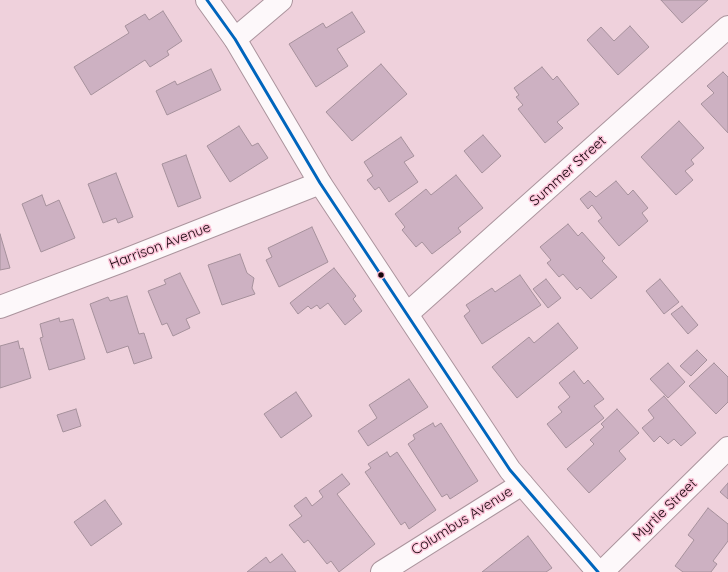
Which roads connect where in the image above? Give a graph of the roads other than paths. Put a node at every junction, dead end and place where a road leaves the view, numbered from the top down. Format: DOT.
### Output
graph roads {
  1 [pos="207,0"];
  2 [pos="281,0"];
  3 [pos="728,27"];
  4 [pos="235,39"];
  5 [pos="320,183"];
  6 [pos="0,307"];
  7 [pos="407,314"];
  8 [pos="728,448"];
  9 [pos="522,484"];
  10 [pos="382,572"];
  11 [pos="598,572"];
  12 [pos="602,572"];
  1 -- 4 [label="street"];
  2 -- 4 [label="street"];
  3 -- 7 [label="street, Summer Street"];
  4 -- 5 [label="street"];
  5 -- 6 [label="street, Harrison Avenue"];
  5 -- 7 [label="street"];
  7 -- 9 [label="street"];
  8 -- 12 [label="street, Myrtle Street"];
  9 -- 10 [label="street, Columbus Avenue"];
  9 -- 11 [label="street"];
}
